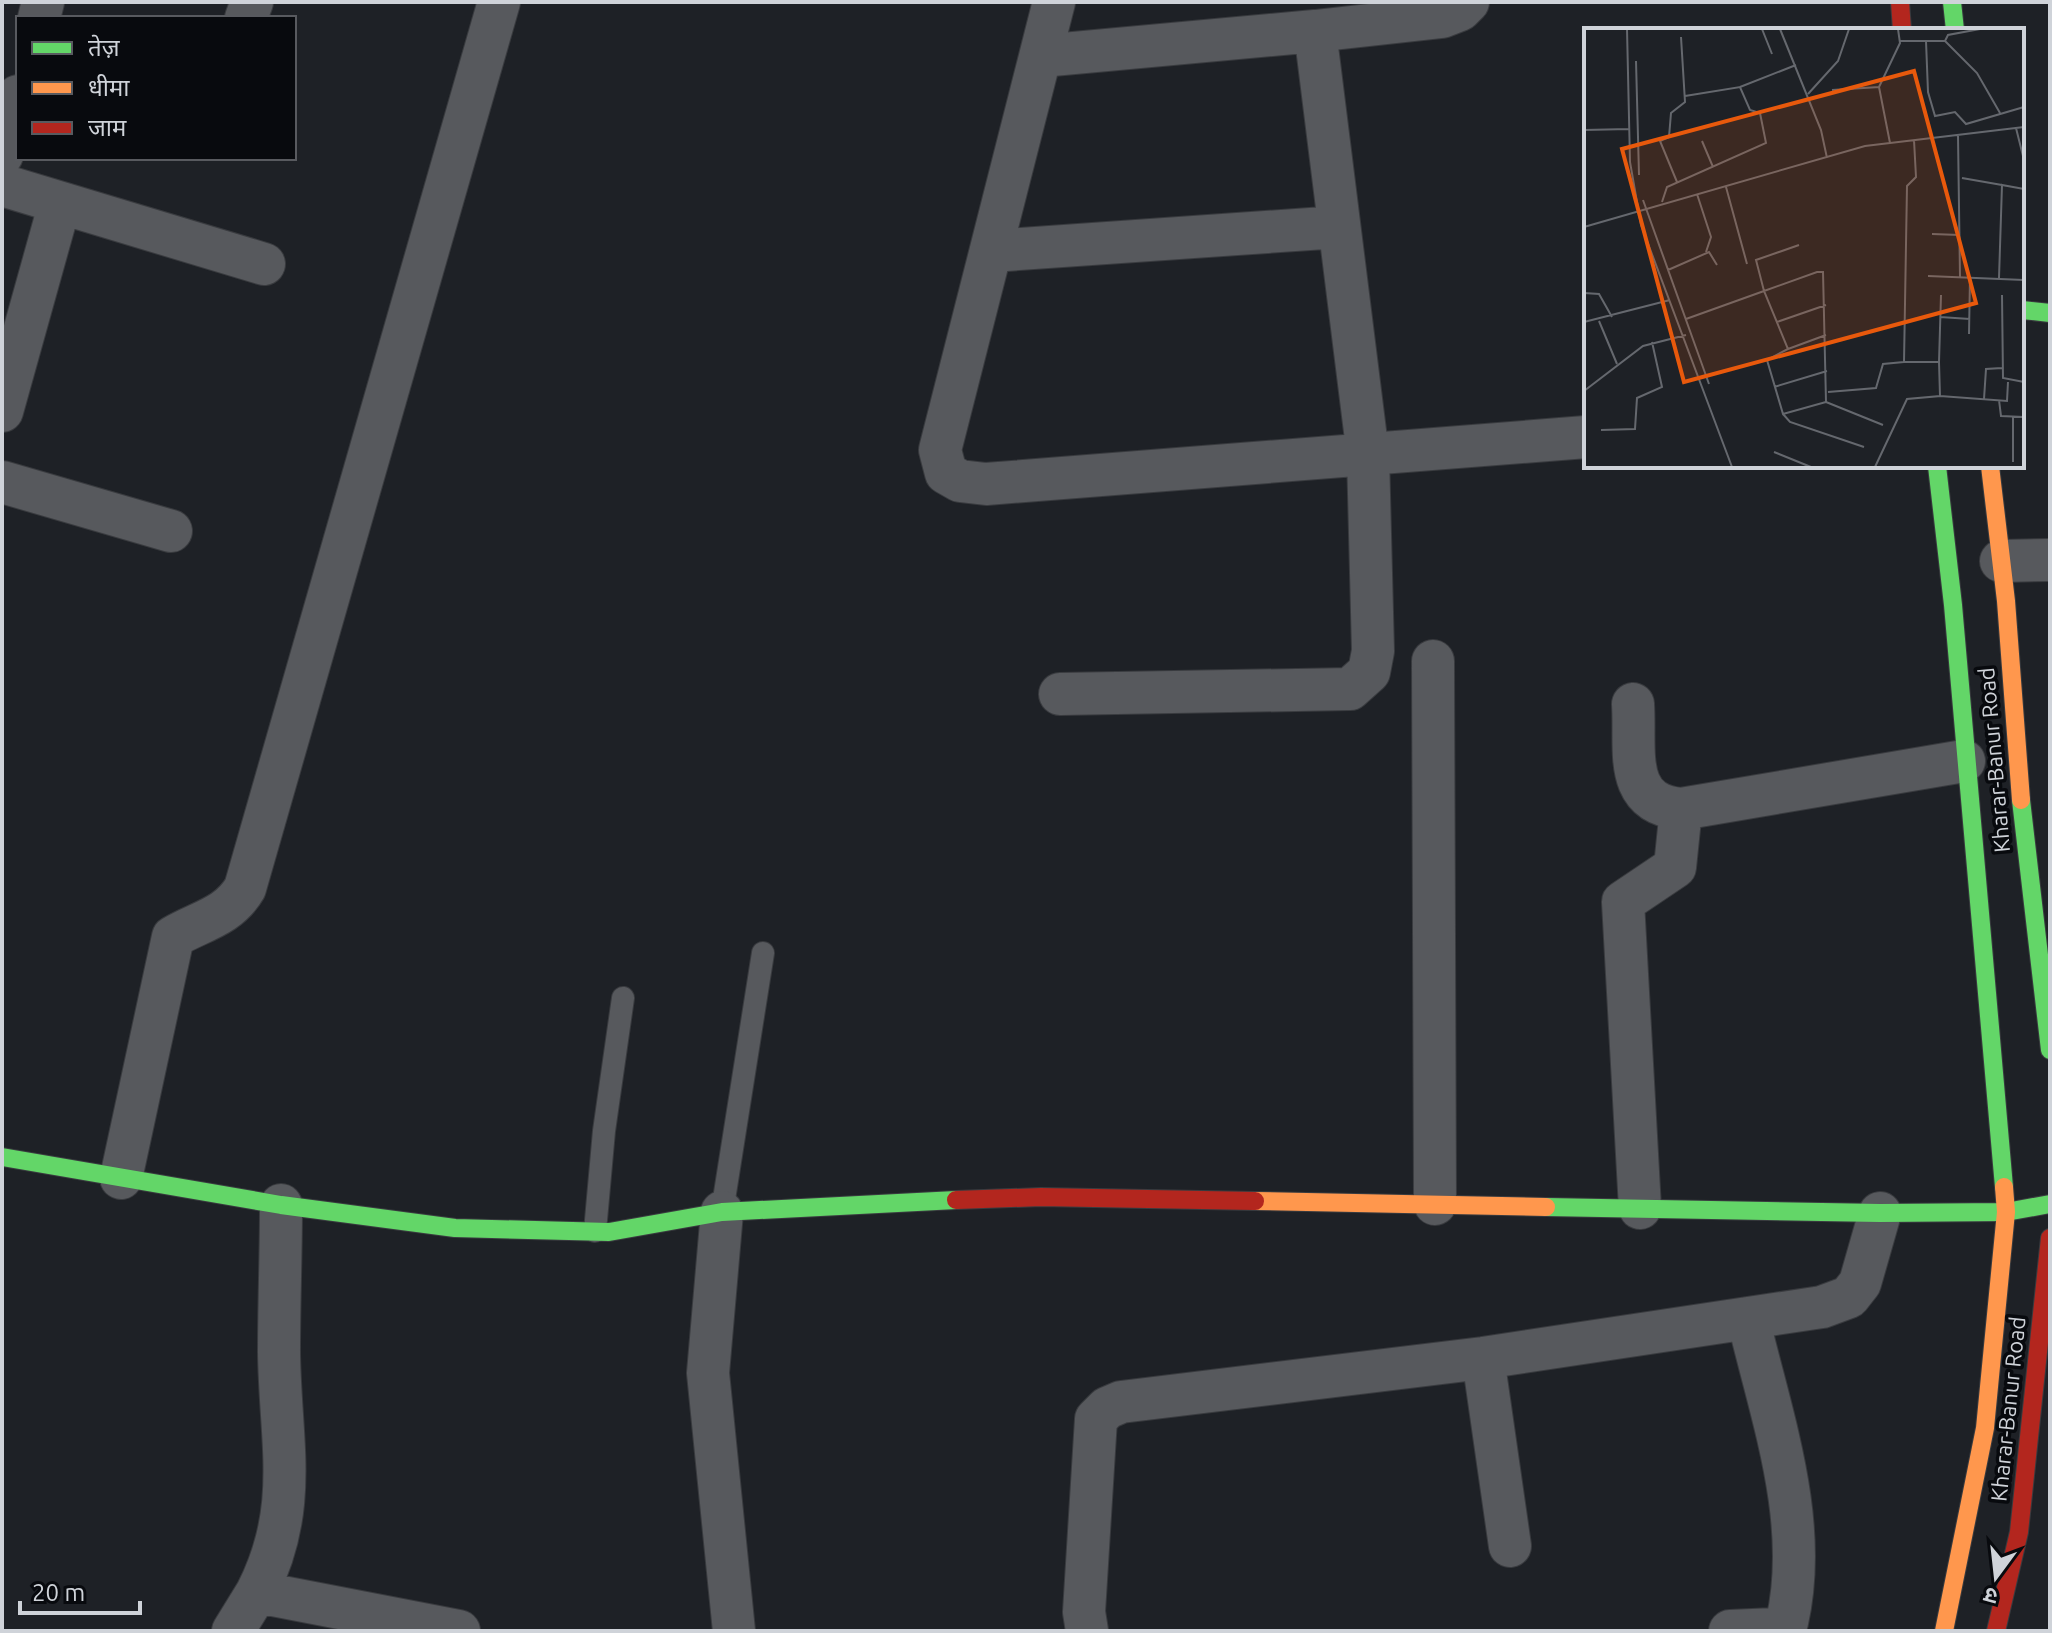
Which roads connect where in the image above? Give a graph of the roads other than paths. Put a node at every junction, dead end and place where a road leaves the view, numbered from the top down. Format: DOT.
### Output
graph roads {
  1 [pos="499,2"];
  2 [pos="1054,2"];
  3 [pos="1468,2"];
  4 [pos="1900,2"];
  5 [pos="1952,2"];
  6 [pos="1902,28"];
  7 [pos="1955,28"];
  8 [pos="1315,31"];
  9 [pos="1041,56"];
  10 [pos="16,103"];
  11 [pos="2,155"];
  12 [pos="2,185"];
  13 [pos="60,203"];
  14 [pos="1339,227"];
  15 [pos="991,251"];
  16 [pos="264,264"];
  17 [pos="2024,310"];
  18 [pos="2050,313"];
  19 [pos="2,411"];
  20 [pos="1584,437"];
  21 [pos="1368,455"];
  22 [pos="1937,468"];
  23 [pos="1990,468"];
  24 [pos="2,482"];
  25 [pos="171,531"];
  26 [pos="2050,560"];
  27 [pos="2001,561"];
  28 [pos="1433,661"];
  29 [pos="1060,694"];
  30 [pos="1633,704"];
  31 [pos="1964,761"];
  32 [pos="1681,809"];
  33 [pos="763,953"];
  34 [pos="623,998"];
  35 [pos="2050,1050"];
  36 [pos="2,1157"];
  37 [pos="121,1178"];
  38 [pos="1435,1204"];
  39 [pos="2050,1204"];
  40 [pos="281,1205"];
  41 [pos="1640,1208"];
  42 [pos="722,1212"];
  43 [pos="2006,1212"];
  44 [pos="1880,1213"];
  45 [pos="595,1231"];
  46 [pos="2050,1238"];
  47 [pos="1748,1318"];
  48 [pos="1483,1358"];
  49 [pos="1510,1546"];
  50 [pos="257,1592"];
  51 [pos="233,1631"];
  52 [pos="459,1631"];
  53 [pos="734,1631"];
  54 [pos="1087,1631"];
  55 [pos="1730,1631"];
  56 [pos="1944,1631"];
  57 [pos="1996,1631"];
  1 -- 37 [label="street"];
  2 -- 9 [label="street"];
  3 -- 8 [label="street"];
  4 -- 6 [label="main road"];
  5 -- 7 [label="main road"];
  8 -- 9 [label="street"];
  8 -- 14 [label="street"];
  9 -- 15 [label="street"];
  10 -- 11 [label="street"];
  12 -- 13 [label="street"];
  13 -- 16 [label="street"];
  13 -- 19 [label="street"];
  14 -- 15 [label="street"];
  14 -- 21 [label="street"];
  15 -- 21 [label="street"];
  17 -- 18 [label="main road"];
  20 -- 21 [label="street"];
  21 -- 29 [label="street"];
  22 -- 31 [label="main road"];
  23 -- 27 [label="main road, Kharar-Banur Road"];
  24 -- 25 [label="street"];
  26 -- 27 [label="street"];
  27 -- 35 [label="main road, Kharar-Banur Road"];
  28 -- 38 [label="street"];
  30 -- 32 [label="street"];
  31 -- 32 [label="street"];
  31 -- 43 [label="main road"];
  32 -- 41 [label="street"];
  33 -- 42 [label="lane"];
  34 -- 45 [label="lane"];
  36 -- 37 [label="main road"];
  37 -- 40 [label="main road"];
  38 -- 41 [label="main road"];
  38 -- 42 [label="main road"];
  39 -- 43 [label="main road"];
  40 -- 45 [label="main road"];
  40 -- 50 [label="street"];
  41 -- 44 [label="main road"];
  42 -- 45 [label="main road"];
  42 -- 53 [label="street"];
  43 -- 44 [label="main road"];
  43 -- 56 [label="main road"];
  44 -- 47 [label="street"];
  46 -- 57 [label="main road, Kharar-Banur Road"];
  47 -- 48 [label="street"];
  47 -- 55 [label="street"];
  48 -- 49 [label="street"];
  48 -- 54 [label="street"];
  50 -- 51 [label="street"];
  50 -- 52 [label="street"];
}
